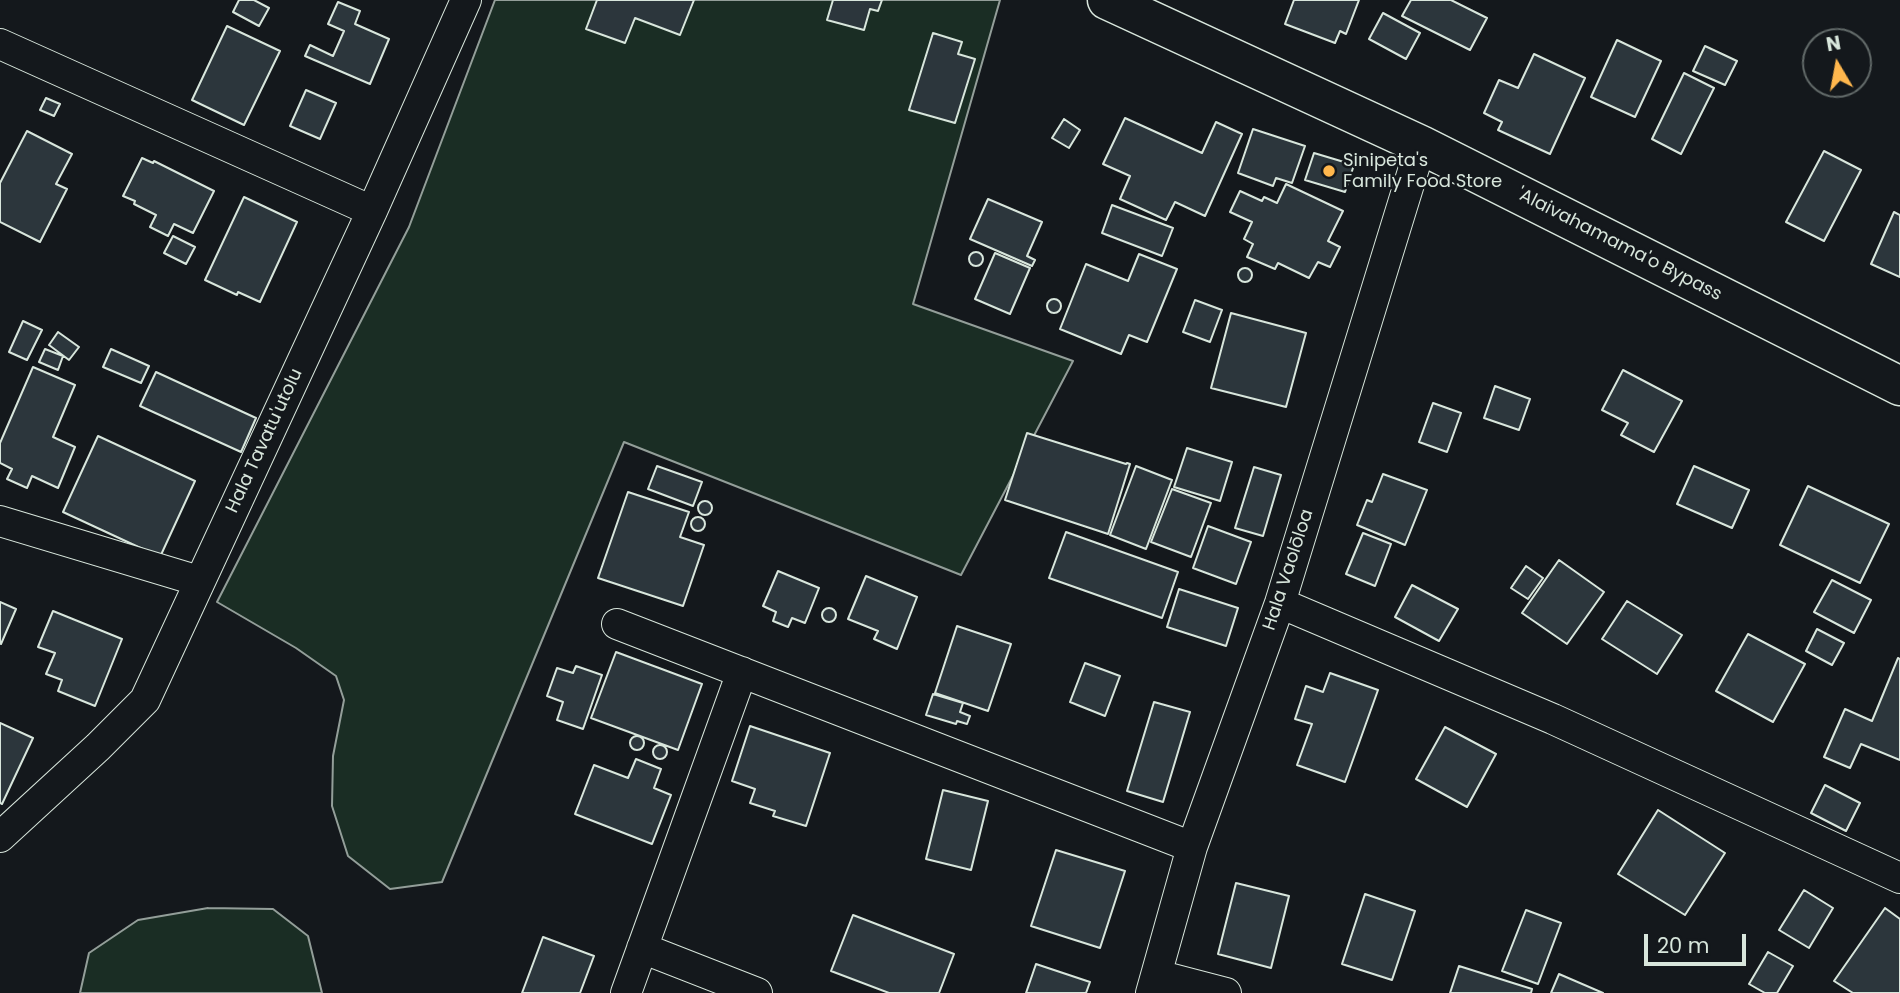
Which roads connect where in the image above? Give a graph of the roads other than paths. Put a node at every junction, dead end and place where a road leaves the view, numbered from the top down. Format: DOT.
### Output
graph roads {
  1 [pos="466,0"];
  2 [pos="1107,0"];
  3 [pos="0,44"];
  4 [pos="1420,145"];
  5 [pos="372,211"];
  6 [pos="1900,386"];
  7 [pos="0,521"];
  8 [pos="199,582"];
  9 [pos="1280,603"];
  10 [pos="617,624"];
  11 [pos="742,672"];
  12 [pos="0,837"];
  13 [pos="1192,846"];
  14 [pos="1900,878"];
  15 [pos="642,948"];
  16 [pos="1154,984"];
  17 [pos="626,993"];
  18 [pos="757,993"];
  19 [pos="1226,993"];
  1 -- 5 [label="street, Hala Tavatu'utolu"];
  2 -- 4 [label="main road, 'Alaivahamama'o Bypass"];
  3 -- 5 [label="street"];
  4 -- 6 [label="main road, 'Alaivahamama'o Bypass"];
  4 -- 9 [label="street, Hala Vaolōloa"];
  5 -- 8 [label="street, Hala Tavatu'utolu"];
  7 -- 8 [label="street"];
  8 -- 12 [label="street, Hala Tavatu'utolu"];
  9 -- 13 [label="street, Hala Vaolōloa"];
  9 -- 14 [label="street"];
  10 -- 11 [label="street"];
  11 -- 13 [label="street"];
  11 -- 15 [label="street"];
  13 -- 16 [label="street, Hala Vaolōloa"];
  15 -- 17 [label="street"];
  15 -- 18 [label="street"];
  16 -- 19 [label="street"];
}
